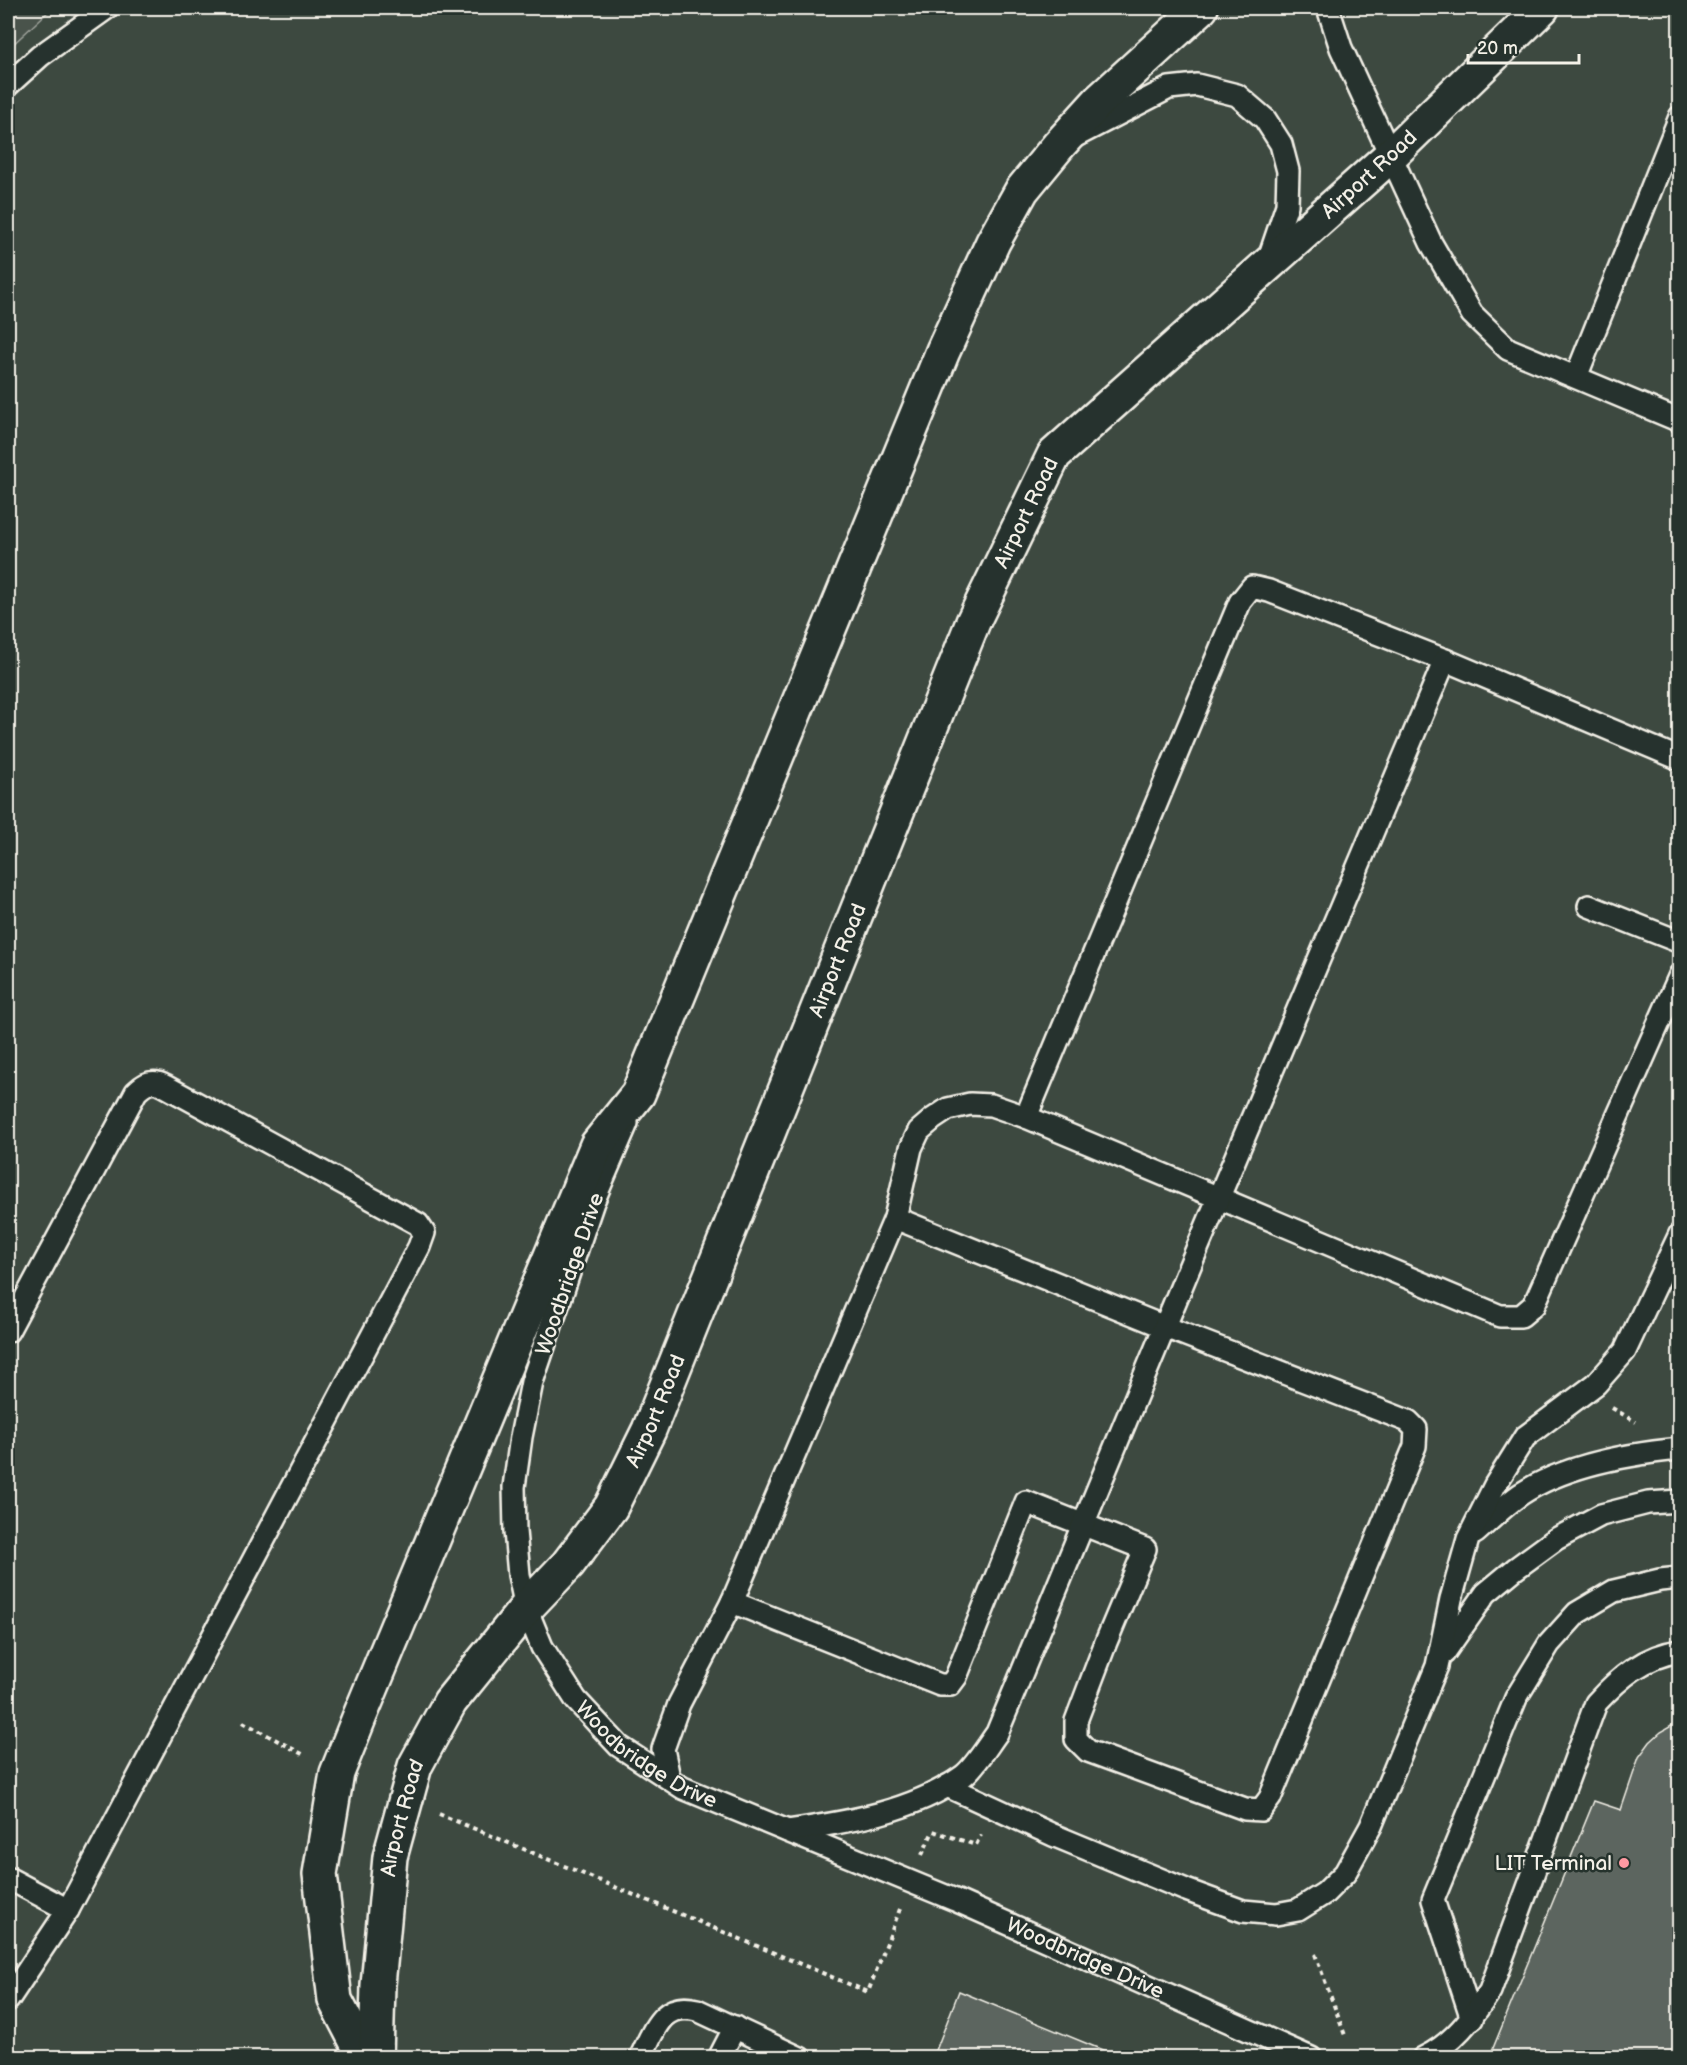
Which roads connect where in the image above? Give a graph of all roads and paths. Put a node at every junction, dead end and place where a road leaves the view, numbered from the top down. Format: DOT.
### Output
graph roads {
  1 [pos="107,8"];
  2 [pos="1201,8"];
  3 [pos="1328,8"];
  4 [pos="1542,8"];
  5 [pos="8,86"];
  6 [pos="1680,117"];
  7 [pos="1059,145"];
  8 [pos="1390,156"];
  9 [pos="1267,265"];
  10 [pos="1576,377"];
  11 [pos="1680,421"];
  12 [pos="1445,660"];
  13 [pos="1680,759"];
  14 [pos="1589,906"];
  15 [pos="1680,942"];
  16 [pos="1680,975"];
  17 [pos="638,1094"];
  18 [pos="1026,1117"];
  19 [pos="1219,1198"];
  20 [pos="895,1218"];
  21 [pos="1680,1234"];
  22 [pos="1165,1327"];
  23 [pos="8,1331"];
  24 [pos="1611,1407"];
  25 [pos="1636,1422"];
  26 [pos="1680,1449"];
  27 [pos="1680,1501"];
  28 [pos="1083,1524"];
  29 [pos="1468,1539"];
  30 [pos="1680,1578"];
  31 [pos="732,1602"];
  32 [pos="526,1608"];
  33 [pos="1680,1651"];
  34 [pos="1440,1658"];
  35 [pos="243,1722"];
  36 [pos="337,1773"];
  37 [pos="669,1778"];
  38 [pos="947,1786"];
  39 [pos="405,1800"];
  40 [pos="993,1807"];
  41 [pos="788,1831"];
  42 [pos="8,1878"];
  43 [pos="910,1881"];
  44 [pos="68,1911"];
  45 [pos="1315,1954"];
  46 [pos="8,2000"];
  47 [pos="1472,2019"];
  48 [pos="735,2027"];
  49 [pos="1346,2038"];
  50 [pos="365,2058"];
  51 [pos="376,2058"];
  52 [pos="640,2058"];
  53 [pos="719,2058"];
  54 [pos="800,2058"];
  55 [pos="1311,2058"];
  56 [pos="1423,2058"];
  1 -- 5 [label="lane"];
  2 -- 7 [label="main road"];
  3 -- 8 [label="lane"];
  4 -- 8 [label="main road, Airport Road"];
  6 -- 10 [label="lane"];
  7 -- 9 [label="lane"];
  7 -- 17 [label="main road"];
  8 -- 9 [label="main road, Airport Road"];
  8 -- 10 [label="lane"];
  9 -- 32 [label="main road, Airport Road"];
  10 -- 11 [label="lane"];
  12 -- 13 [label="lane"];
  12 -- 18 [label="lane"];
  12 -- 19 [label="lane"];
  14 -- 15 [label="lane"];
  16 -- 19 [label="lane"];
  17 -- 32 [label="lane, Woodbridge Drive"];
  17 -- 36 [label="main road"];
  18 -- 19 [label="lane"];
  18 -- 20 [label="lane"];
  19 -- 22 [label="lane"];
  20 -- 22 [label="lane"];
  20 -- 31 [label="lane"];
  21 -- 29 [label="lane"];
  22 -- 28 [label="lane"];
  22 -- 28 [label="lane"];
  23 -- 44 [label="lane"];
  24 -- 25 [label="path"];
  26 -- 29 [label="lane"];
  27 -- 34 [label="lane"];
  28 -- 31 [label="lane"];
  28 -- 38 [label="lane"];
  29 -- 34 [label="lane"];
  30 -- 47 [label="lane"];
  31 -- 37 [label="lane"];
  32 -- 37 [label="lane, Woodbridge Drive"];
  32 -- 39 [label="main road, Airport Road"];
  33 -- 47 [label="lane"];
  34 -- 40 [label="lane"];
  35 -- 36 [label="path"];
  36 -- 50 [label="main road"];
  37 -- 41 [label="lane, Woodbridge Drive"];
  38 -- 40 [label="lane"];
  38 -- 41 [label="lane"];
  39 -- 43 [label="path"];
  39 -- 51 [label="main road, Airport Road"];
  40 -- 43 [label="path"];
  41 -- 43 [label="lane, Woodbridge Drive"];
  42 -- 44 [label="lane"];
  43 -- 55 [label="lane, Woodbridge Drive"];
  44 -- 46 [label="lane"];
  45 -- 49 [label="path"];
  47 -- 56 [label="lane"];
  48 -- 52 [label="lane"];
  48 -- 53 [label="lane"];
  48 -- 54 [label="lane"];
}
